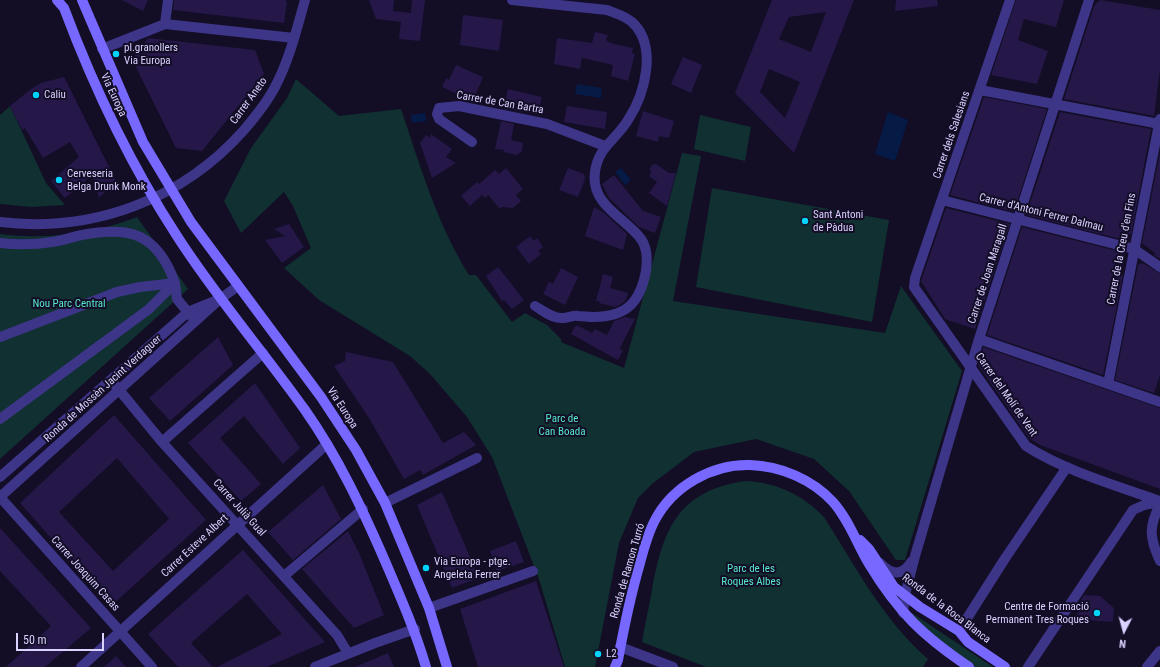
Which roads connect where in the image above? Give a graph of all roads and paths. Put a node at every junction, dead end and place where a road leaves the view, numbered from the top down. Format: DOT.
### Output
graph roads {
  1 [pos="57,0"];
  2 [pos="82,0"];
  3 [pos="168,0"];
  4 [pos="305,0"];
  5 [pos="512,0"];
  6 [pos="1010,0"];
  7 [pos="1089,0"];
  8 [pos="165,24"];
  9 [pos="294,38"];
  10 [pos="102,49"];
  11 [pos="980,90"];
  12 [pos="1055,104"];
  13 [pos="1160,122"];
  14 [pos="472,142"];
  15 [pos="604,146"];
  16 [pos="172,188"];
  17 [pos="153,198"];
  18 [pos="942,200"];
  19 [pos="1018,218"];
  20 [pos="0,222"];
  21 [pos="0,243"];
  22 [pos="1134,249"];
  23 [pos="1160,267"];
  24 [pos="915,278"];
  25 [pos="175,283"];
  26 [pos="238,286"];
  27 [pos="220,299"];
  28 [pos="535,306"];
  29 [pos="188,312"];
  30 [pos="196,322"];
  31 [pos="0,337"];
  32 [pos="979,340"];
  33 [pos="263,353"];
  34 [pos="971,367"];
  35 [pos="111,380"];
  36 [pos="1108,384"];
  37 [pos="119,391"];
  38 [pos="1159,399"];
  39 [pos="0,419"];
  40 [pos="162,442"];
  41 [pos="327,444"];
  42 [pos="477,458"];
  43 [pos="1067,467"];
  44 [pos="2,472"];
  45 [pos="0,497"];
  46 [pos="1160,502"];
  47 [pos="385,503"];
  48 [pos="1160,505"];
  49 [pos="363,509"];
  50 [pos="237,524"];
  51 [pos="855,535"];
  52 [pos="915,556"];
  53 [pos="875,559"];
  54 [pos="1160,561"];
  55 [pos="533,571"];
  56 [pos="284,576"];
  57 [pos="905,595"];
  58 [pos="429,608"];
  59 [pos="903,613"];
  60 [pos="414,629"];
  61 [pos="120,631"];
  62 [pos="959,631"];
  63 [pos="620,647"];
  64 [pos="1160,651"];
  65 [pos="348,653"];
  66 [pos="617,665"];
  67 [pos="81,667"];
  68 [pos="152,667"];
  69 [pos="315,667"];
  70 [pos="426,667"];
  71 [pos="447,667"];
  72 [pos="673,667"];
  73 [pos="969,667"];
  74 [pos="1005,667"];
  75 [pos="1028,667"];
  76 [pos="1147,667"];
  1 -- 17 [label="street, Via Europa"];
  2 -- 10 [label="street, Via Europa"];
  3 -- 8 [label="street"];
  4 -- 9 [label="street, Carrer Aneto"];
  5 -- 15 [label="street"];
  6 -- 11 [label="street, Carrer dels Salesians"];
  7 -- 12 [label="street, Carrer de Joan Maragall"];
  8 -- 9 [label="street"];
  8 -- 10 [label="street"];
  9 -- 16 [label="street, Carrer Aneto"];
  10 -- 16 [label="street, Via Europa"];
  11 -- 12 [label="street"];
  11 -- 18 [label="street, Carrer dels Salesians"];
  12 -- 13 [label="street"];
  12 -- 19 [label="street, Carrer de Joan Maragall"];
  13 -- 22 [label="street, Carrer de la Creu d'en Fins"];
  14 -- 15 [label="street, Carrer de Can Bartra"];
  15 -- 28 [label="street"];
  16 -- 17 [label="street"];
  16 -- 26 [label="street, Via Europa"];
  17 -- 20 [label="street"];
  17 -- 27 [label="street, Via Europa"];
  18 -- 19 [label="street, Carrer d'Antoni Ferrer Dalmau"];
  18 -- 24 [label="street, Carrer dels Salesians"];
  19 -- 22 [label="street, Carrer d'Antoni Ferrer Dalmau"];
  19 -- 32 [label="street, Carrer de Joan Maragall"];
  21 -- 25 [label="street"];
  22 -- 23 [label="street, Carrer d'Antoni Ferrer Dalmau"];
  22 -- 36 [label="street, Carrer de la Creu d'en Fins"];
  24 -- 34 [label="street, Carrer del Molí de Vent"];
  25 -- 29 [label="street"];
  25 -- 31 [label="street"];
  25 -- 39 [label="street"];
  26 -- 27 [label="street, Ronda de Mossèn Jacint Verdaguer"];
  26 -- 47 [label="street, Via Europa"];
  27 -- 29 [label="street, Ronda de Mossèn Jacint Verdaguer"];
  27 -- 30 [label="street, Ronda de Mossèn Jacint Verdaguer"];
  27 -- 33 [label="street, Via Europa"];
  29 -- 30 [label="street"];
  29 -- 35 [label="street, Ronda de Mossèn Jacint Verdaguer"];
  30 -- 37 [label="street, Ronda de Mossèn Jacint Verdaguer"];
  32 -- 34 [label="street, Carrer de Joan Maragall"];
  32 -- 36 [label="street"];
  33 -- 40 [label="street"];
  33 -- 41 [label="street, Via Europa"];
  34 -- 43 [label="street, Carrer del Molí de Vent"];
  34 -- 52 [label="street, Carrer de Joan Maragall"];
  35 -- 37 [label="street, Carrer Julià Gual"];
  35 -- 44 [label="street, Ronda de Mossèn Jacint Verdaguer"];
  36 -- 38 [label="street"];
  37 -- 40 [label="street, Carrer Julià Gual"];
  37 -- 45 [label="street, Ronda de Mossèn Jacint Verdaguer"];
  40 -- 50 [label="street, Carrer Julià Gual"];
  41 -- 49 [label="street, Via Europa"];
  41 -- 50 [label="street, Carrer Esteve Albert"];
  42 -- 47 [label="street"];
  43 -- 46 [label="street, Carrer del Molí de Vent"];
  43 -- 62 [label="street"];
  45 -- 61 [label="street, Carrer Joaquim Casas"];
  46 -- 75 [label="street"];
  47 -- 58 [label="street, Via Europa"];
  48 -- 54 [label="street"];
  49 -- 56 [label="street"];
  49 -- 60 [label="street, Via Europa"];
  50 -- 56 [label="street, Carrer Julià Gual"];
  50 -- 61 [label="street, Carrer Esteve Albert"];
  51 -- 53 [label="street, Ronda de la Roca Blanca"];
  51 -- 59 [label="street, Ronda de la Roca Blanca"];
  51 -- 63 [label="street, Ronda de Ramon Turró"];
  52 -- 53 [label="street, Carrer de Joan Maragall"];
  52 -- 57 [label="street, Carrer de Joan Maragall"];
  53 -- 57 [label="street, Ronda de la Roca Blanca"];
  55 -- 58 [label="street"];
  56 -- 65 [label="street, Carrer Julià Gual"];
  57 -- 59 [label="street, Carrer de Joan Maragall"];
  57 -- 62 [label="street, Ronda de la Roca Blanca"];
  58 -- 71 [label="street, Via Europa"];
  59 -- 73 [label="street, Ronda de la Roca Blanca"];
  60 -- 65 [label="street"];
  60 -- 70 [label="street, Via Europa"];
  61 -- 67 [label="street, Carrer Esteve Albert"];
  61 -- 68 [label="street, Carrer Joaquim Casas"];
  62 -- 74 [label="street, Ronda de la Roca Blanca"];
  63 -- 66 [label="street, Ronda de Ramon Turró"];
  63 -- 72 [label="street"];
  64 -- 76 [label="street"];
  65 -- 69 [label="street"];
}
